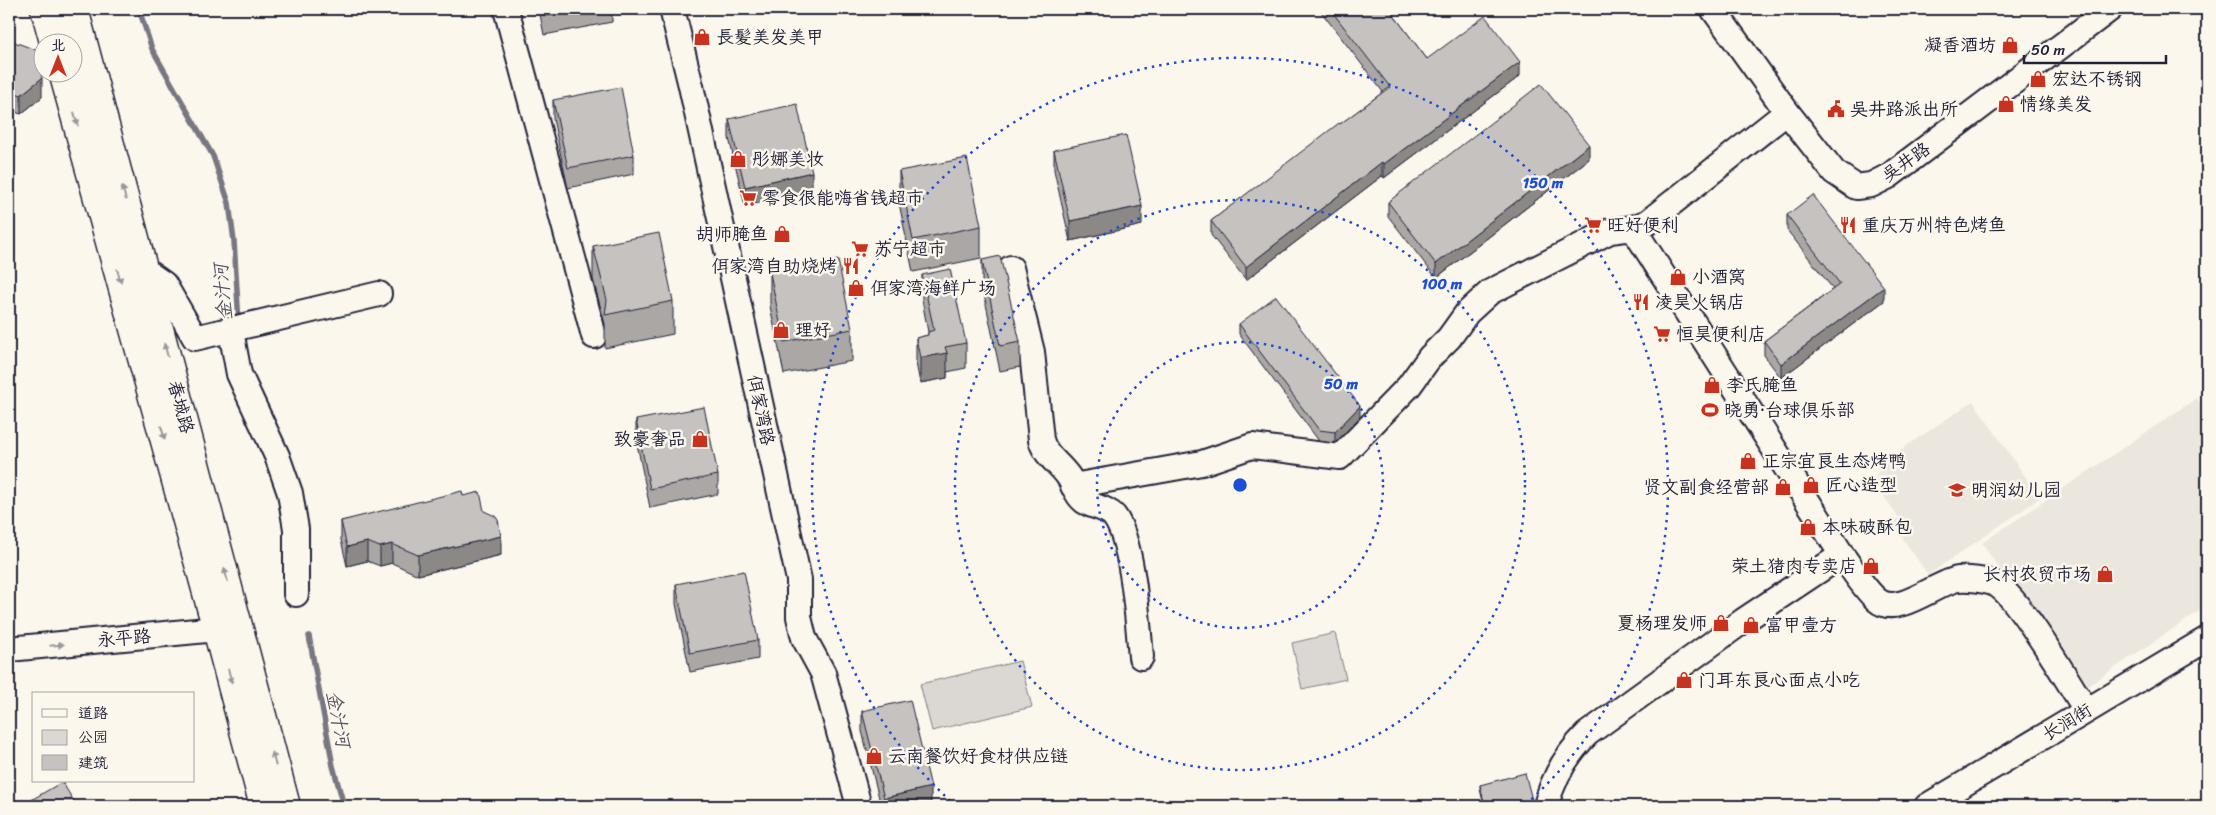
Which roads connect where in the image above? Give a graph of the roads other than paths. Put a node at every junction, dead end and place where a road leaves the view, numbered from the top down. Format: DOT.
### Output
graph roads {
  1 [pos="45,9"];
  2 [pos="74,9"];
  3 [pos="506,9"];
  4 [pos="672,9"];
  5 [pos="1714,9"];
  6 [pos="2110,9"];
  7 [pos="51,32"];
  8 [pos="66,82"];
  9 [pos="1786,112"];
  10 [pos="1633,228"];
  11 [pos="1011,268"];
  12 [pos="144,270"];
  13 [pos="379,294"];
  14 [pos="239,329"];
  15 [pos="594,336"];
  16 [pos="1073,486"];
  17 [pos="1842,555"];
  18 [pos="296,594"];
  19 [pos="228,625"];
  20 [pos="2207,639"];
  21 [pos="9,649"];
  22 [pos="1141,657"];
  23 [pos="2086,710"];
  24 [pos="264,806"];
  25 [pos="286,806"];
  26 [pos="858,806"];
  27 [pos="1546,806"];
  28 [pos="1927,806"];
  1 -- 7 [label="main road"];
  12 -- 2 [label="main road, 春城路, one-way"];
  3 -- 15 [label="street"];
  4 -- 26 [label="street, 佴家湾路"];
  5 -- 9 [label="street, 吴井路"];
  6 -- 9 [label="street, 吴井路"];
  8 -- 19 [label="main road, 春城路, one-way"];
  9 -- 10 [label="street"];
  10 -- 16 [label="street"];
  10 -- 17 [label="street"];
  11 -- 16 [label="street"];
  12 -- 14 [label="street"];
  19 -- 12 [label="main road, 春城路, one-way"];
  13 -- 14 [label="street"];
  14 -- 18 [label="street"];
  16 -- 22 [label="street"];
  17 -- 23 [label="street"];
  17 -- 27 [label="street"];
  21 -- 19 [label="street, 永平路, one-way"];
  19 -- 24 [label="main road, 春城路, one-way"];
  25 -- 19 [label="main road, 春城路, one-way"];
  20 -- 23 [label="street, 长润街"];
  23 -- 28 [label="street, 长润街"];
}
